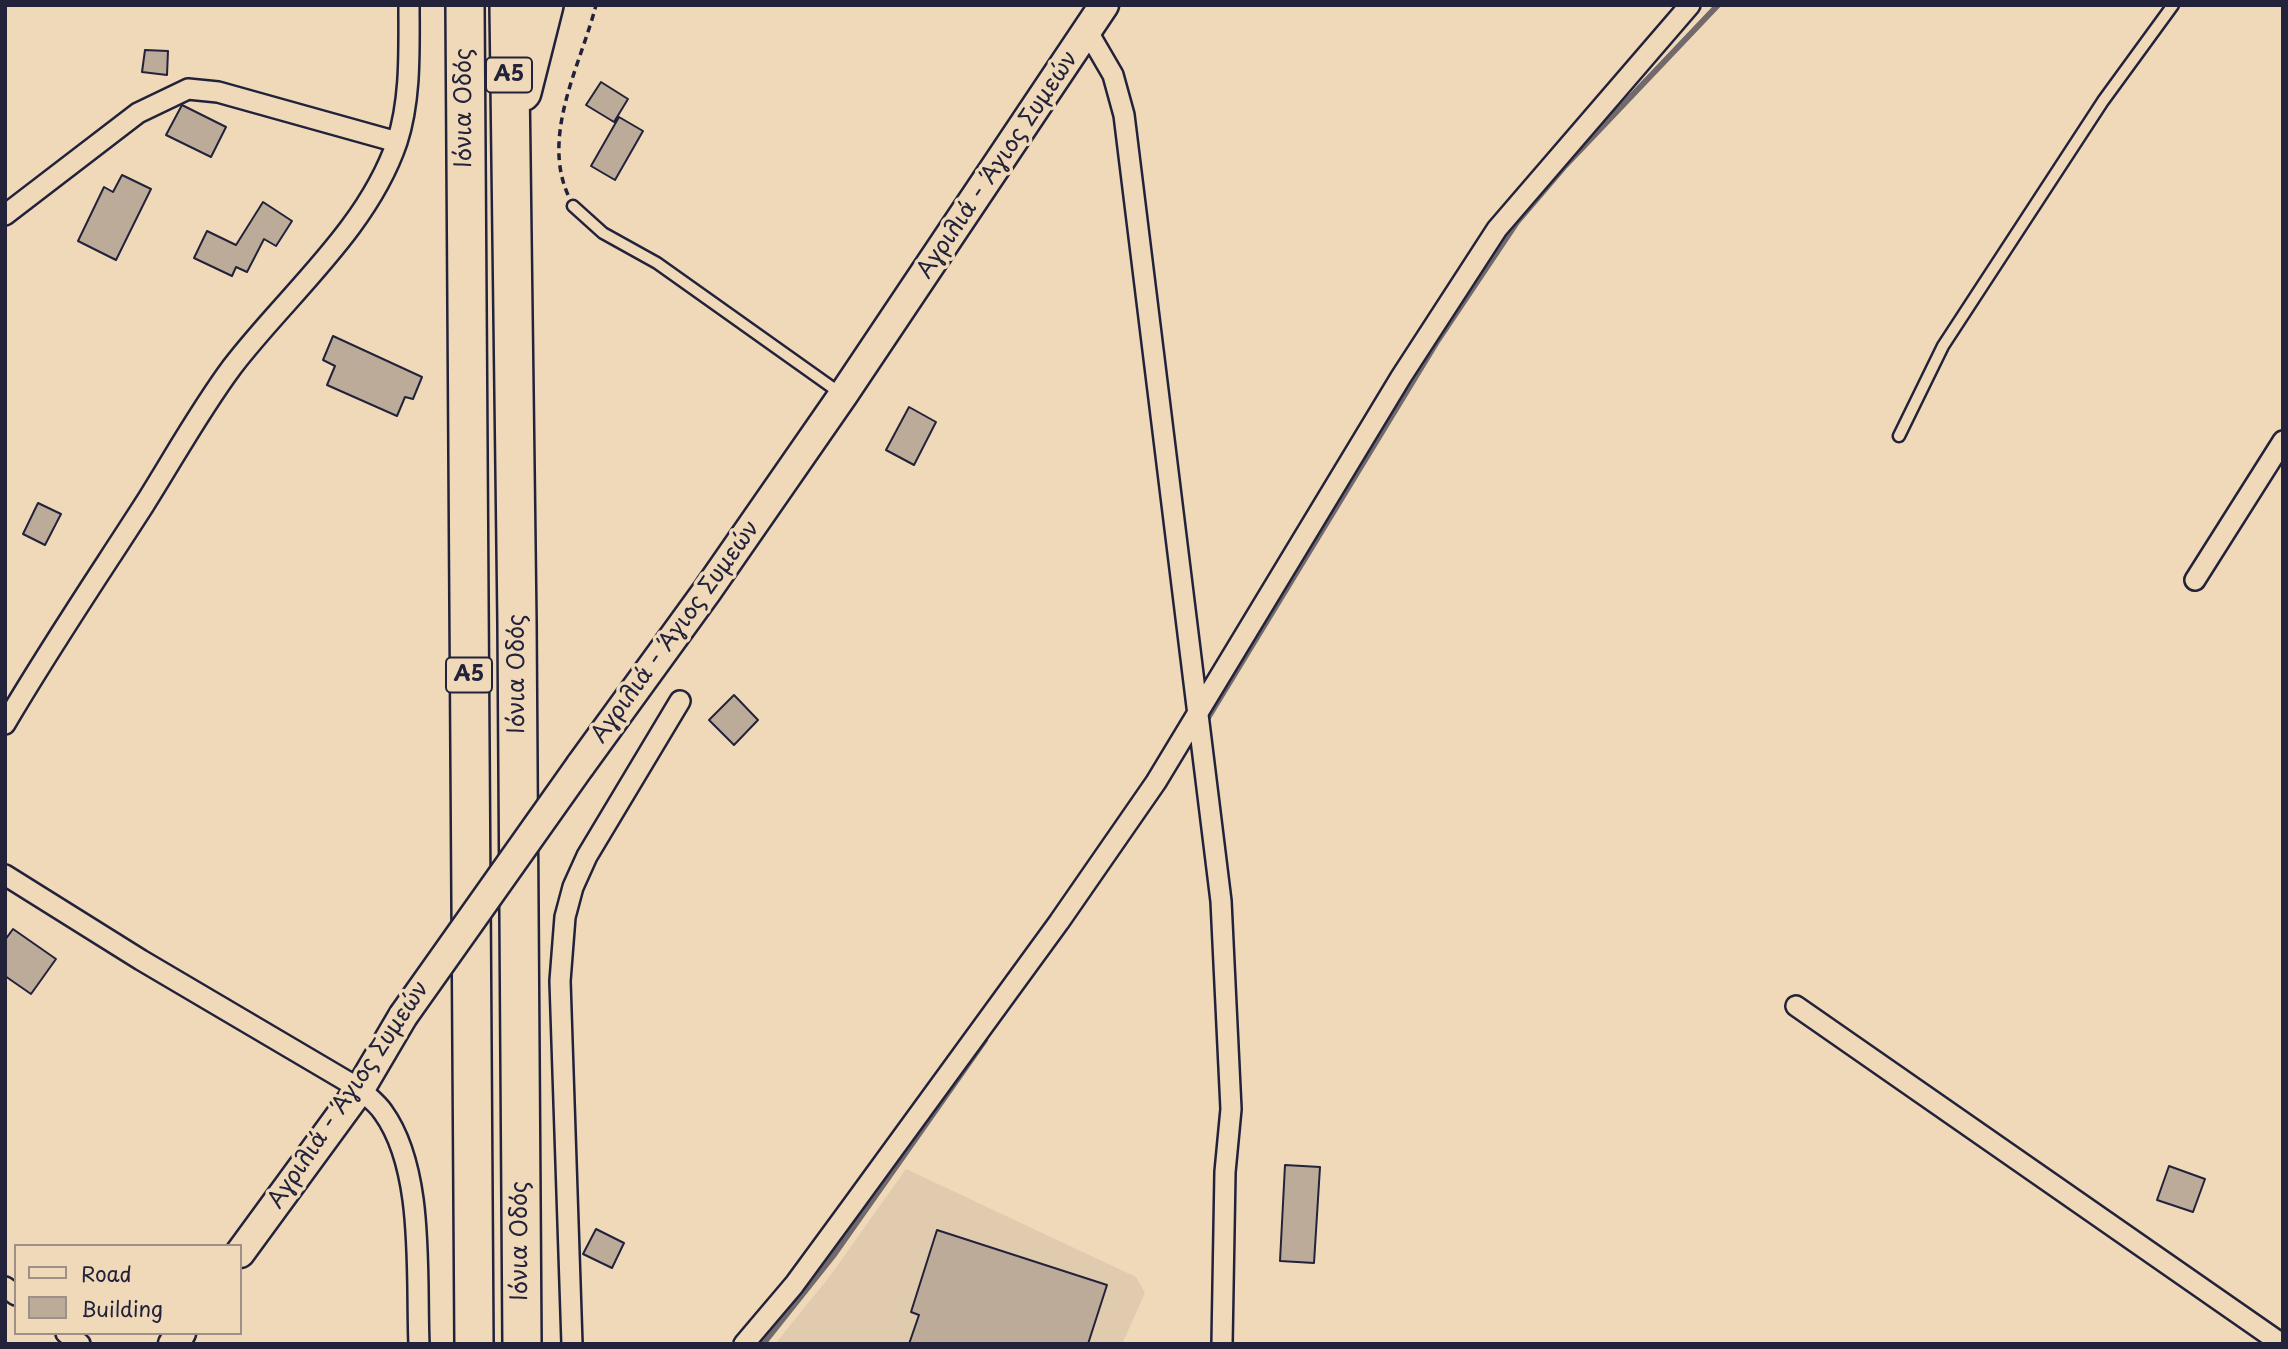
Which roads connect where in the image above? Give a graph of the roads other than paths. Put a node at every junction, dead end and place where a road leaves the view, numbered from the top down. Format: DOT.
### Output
graph roads {
  1 [pos="409,5"];
  2 [pos="465,5"];
  3 [pos="509,5"];
  4 [pos="544,5"];
  5 [pos="1104,5"];
  6 [pos="1690,5"];
  7 [pos="2173,5"];
  8 [pos="1088,32"];
  9 [pos="397,142"];
  10 [pos="509,144"];
  11 [pos="573,206"];
  12 [pos="5,215"];
  13 [pos="844,395"];
  14 [pos="1899,436"];
  15 [pos="2283,441"];
  16 [pos="2195,580"];
  17 [pos="680,701"];
  18 [pos="1199,712"];
  19 [pos="5,724"];
  20 [pos="5,875"];
  21 [pos="1796,1006"];
  22 [pos="360,1088"];
  23 [pos="242,1250"];
  24 [pos="419,1344"];
  25 [pos="474,1344"];
  26 [pos="522,1344"];
  27 [pos="572,1344"];
  28 [pos="744,1344"];
  29 [pos="1222,1344"];
  30 [pos="2282,1344"];
  1 -- 9 [label="street"];
  2 -- 25 [label="highway, Ιόνια Οδός / Α5"];
  3 -- 10 [label="highway, Ιόνια Οδός / Α5"];
  4 -- 10 [label="highway"];
  5 -- 8 [label="main road, Αγριλιά - Άγιος Συμεών"];
  6 -- 18 [label="street"];
  7 -- 14 [label="lane"];
  8 -- 13 [label="main road, Αγριλιά - Άγιος Συμεών"];
  8 -- 18 [label="street"];
  9 -- 12 [label="street"];
  9 -- 19 [label="street"];
  10 -- 26 [label="highway, Ιόνια Οδός / Α5"];
  11 -- 13 [label="lane"];
  13 -- 22 [label="main road, Αγριλιά - Άγιος Συμεών, bridge"];
  15 -- 16 [label="street"];
  17 -- 27 [label="street"];
  18 -- 28 [label="street"];
  18 -- 29 [label="street"];
  20 -- 22 [label="street"];
  21 -- 30 [label="street"];
  22 -- 23 [label="main road, Αγριλιά - Άγιος Συμεών"];
  22 -- 24 [label="street"];
}
